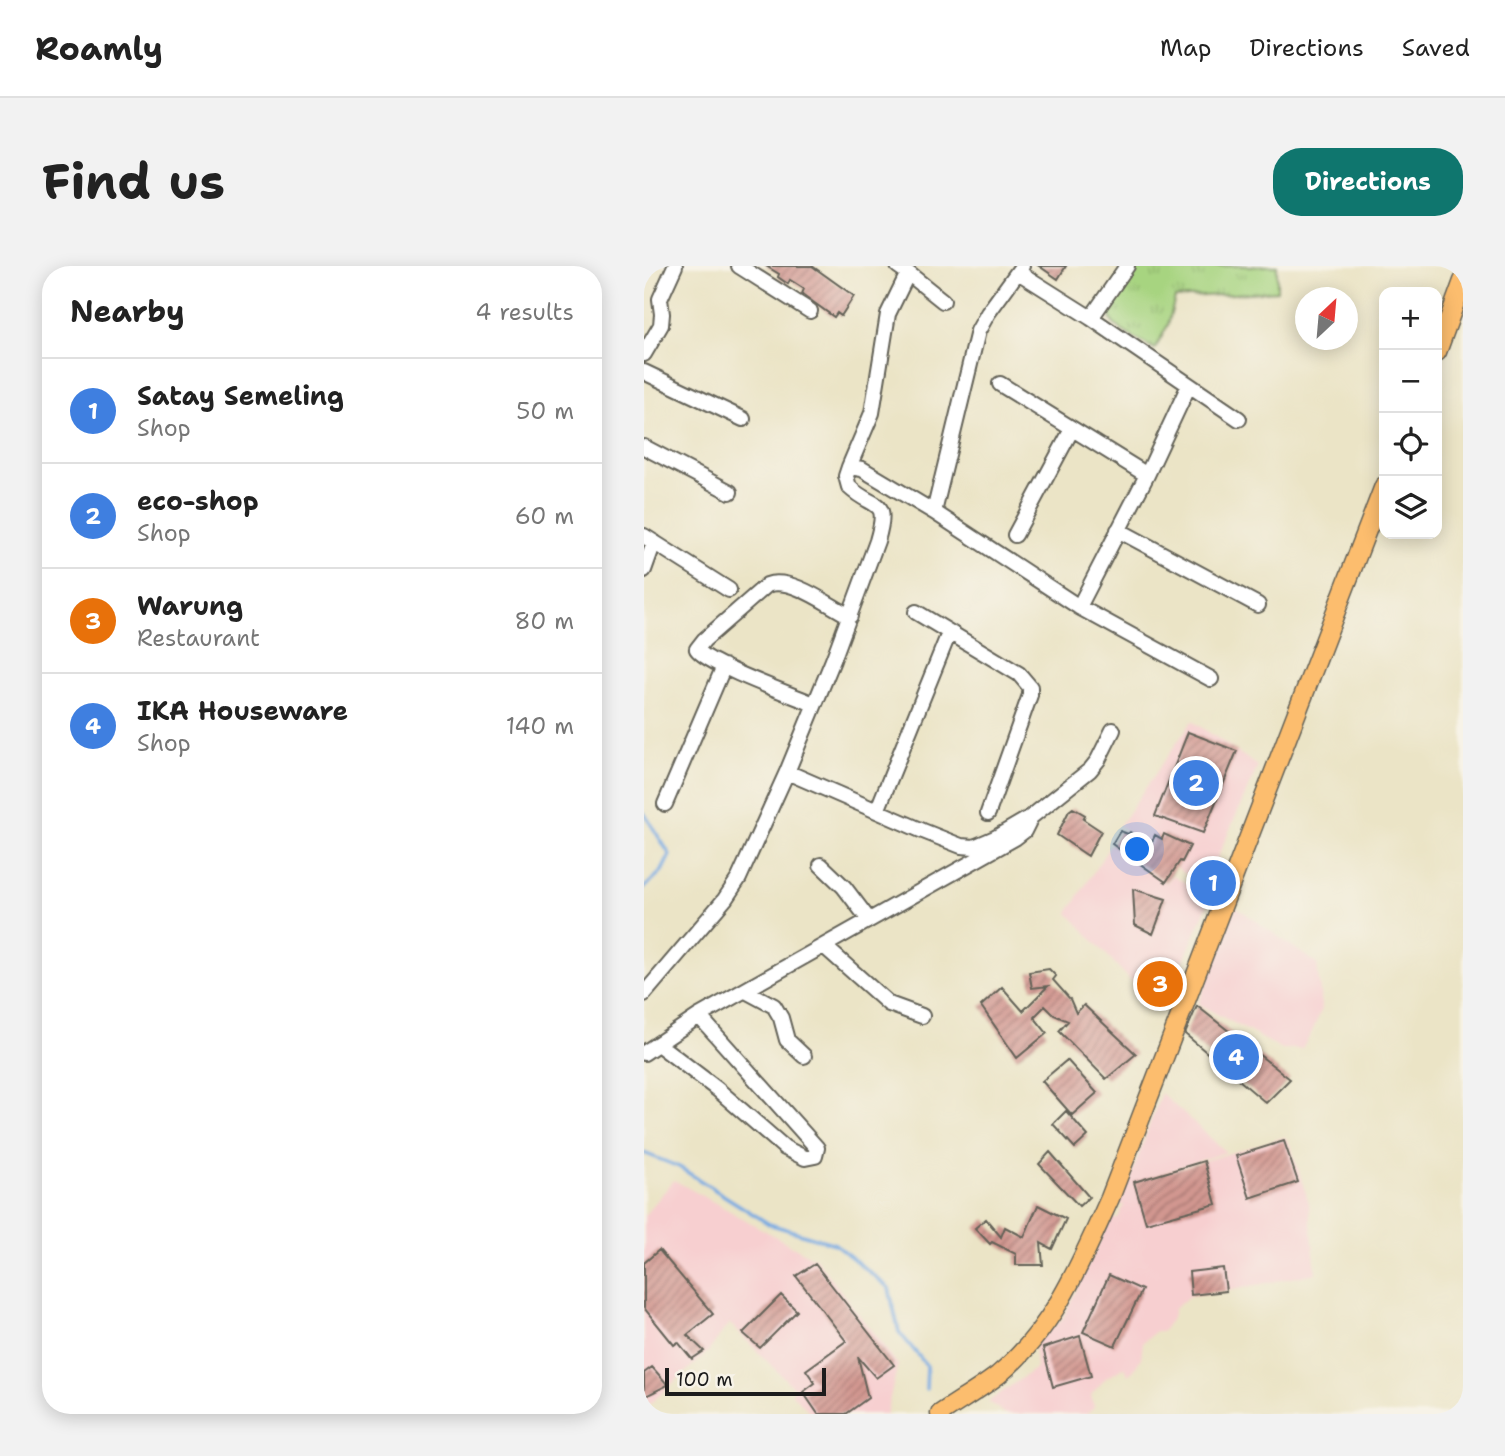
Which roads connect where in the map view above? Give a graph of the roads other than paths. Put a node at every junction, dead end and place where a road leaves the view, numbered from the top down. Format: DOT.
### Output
graph roads {
  1 [pos="675,266"];
  2 [pos="739,266"];
  3 [pos="1127,266"];
  4 [pos="903,269"];
  5 [pos="1020,269"];
  6 [pos="1463,281"];
  7 [pos="943,300"];
  8 [pos="810,311"];
  9 [pos="1091,318"];
  10 [pos="1438,350"];
  11 [pos="644,354"];
  12 [pos="644,372"];
  13 [pos="1000,384"];
  14 [pos="1189,385"];
  15 [pos="743,419"];
  16 [pos="1239,419"];
  17 [pos="1072,429"];
  18 [pos="644,447"];
  19 [pos="849,467"];
  20 [pos="1147,475"];
  21 [pos="730,492"];
  22 [pos="1379,499"];
  23 [pos="934,512"];
  24 [pos="1118,530"];
  25 [pos="1014,535"];
  26 [pos="649,539"];
  27 [pos="644,570"];
  28 [pos="729,590"];
  29 [pos="1258,605"];
  30 [pos="1079,607"];
  31 [pos="915,611"];
  32 [pos="850,616"];
  33 [pos="949,633"];
  34 [pos="724,666"];
  35 [pos="1211,679"];
  36 [pos="814,704"];
  37 [pos="1112,730"];
  38 [pos="787,772"];
  39 [pos="665,804"];
  40 [pos="877,811"];
  41 [pos="988,813"];
  42 [pos="1031,817"];
  43 [pos="821,865"];
  44 [pos="869,920"];
  45 [pos="824,946"];
  46 [pos="746,990"];
  47 [pos="644,993"];
  48 [pos="699,1016"];
  49 [pos="922,1016"];
  50 [pos="657,1044"];
  51 [pos="644,1053"];
  52 [pos="804,1056"];
  53 [pos="940,1414"];
  1 -- 11 [label="street"];
  2 -- 8 [label="street"];
  3 -- 9 [label="street"];
  4 -- 7 [label="street"];
  4 -- 19 [label="street"];
  5 -- 9 [label="street"];
  5 -- 23 [label="street"];
  6 -- 10 [label="main road"];
  9 -- 14 [label="street"];
  12 -- 15 [label="street"];
  13 -- 17 [label="street"];
  14 -- 16 [label="street"];
  14 -- 20 [label="street"];
  17 -- 20 [label="street"];
  17 -- 25 [label="street"];
  18 -- 21 [label="street"];
  19 -- 23 [label="street"];
  19 -- 32 [label="street"];
  20 -- 24 [label="street"];
  22 -- 53 [label="main road"];
  23 -- 30 [label="street"];
  24 -- 29 [label="street"];
  24 -- 30 [label="street"];
  26 -- 27 [label="street"];
  26 -- 28 [label="street"];
  30 -- 35 [label="street"];
  31 -- 33 [label="street"];
  32 -- 34 [label="street"];
  32 -- 36 [label="street"];
  33 -- 40 [label="street"];
  33 -- 41 [label="street"];
  34 -- 36 [label="street"];
  34 -- 39 [label="street"];
  36 -- 38 [label="street"];
  37 -- 42 [label="street"];
  38 -- 40 [label="street"];
  38 -- 47 [label="street"];
  40 -- 42 [label="street"];
  42 -- 44 [label="street"];
  43 -- 44 [label="street"];
  44 -- 45 [label="street"];
  45 -- 46 [label="street"];
  45 -- 49 [label="street"];
  46 -- 48 [label="street"];
  46 -- 52 [label="street"];
  48 -- 50 [label="street"];
  48 -- 50 [label="street"];
  50 -- 51 [label="street"];
}
